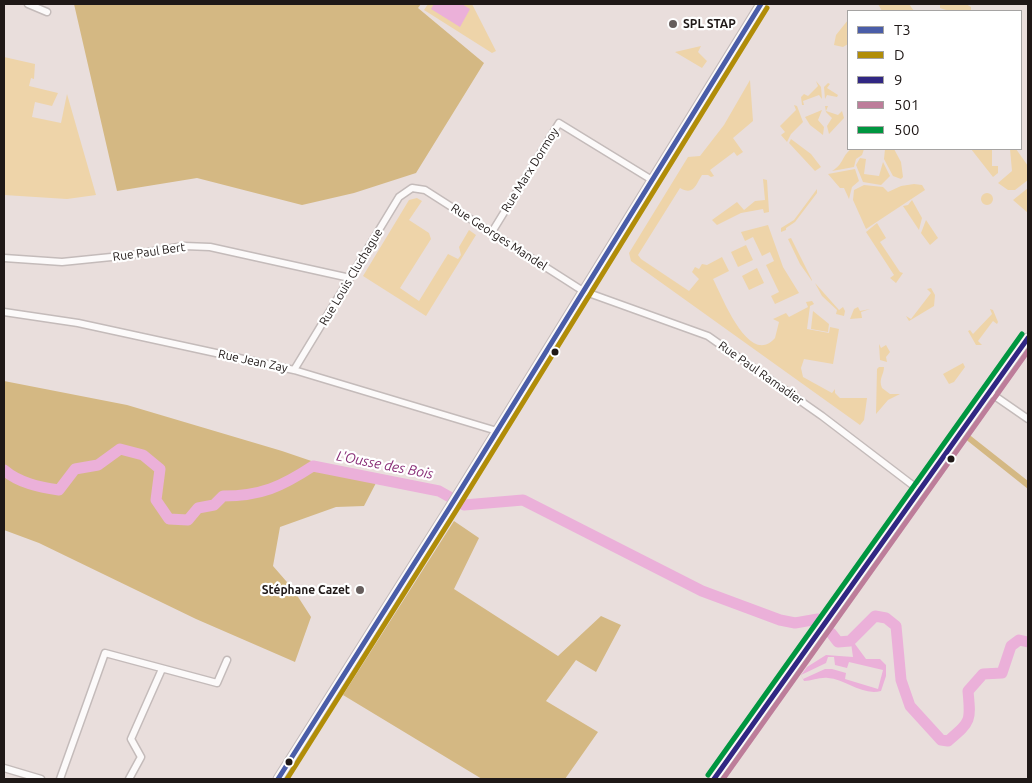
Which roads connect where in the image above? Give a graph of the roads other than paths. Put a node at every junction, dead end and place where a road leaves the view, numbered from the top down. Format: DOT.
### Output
graph roads {
  1 [pos="28,4"];
  2 [pos="761,4"];
  3 [pos="47,12"];
  4 [pos="652,180"];
  5 [pos="412,188"];
  6 [pos="492,232"];
  7 [pos="4,258"];
  8 [pos="350,278"];
  9 [pos="583,291"];
  10 [pos="4,312"];
  11 [pos="1028,338"];
  12 [pos="294,370"];
  13 [pos="989,392"];
  14 [pos="1028,419"];
  15 [pos="497,431"];
  16 [pos="919,490"];
  17 [pos="227,660"];
  18 [pos="162,669"];
  19 [pos="4,768"];
  20 [pos="42,779"];
  21 [pos="60,779"];
  22 [pos="129,779"];
  23 [pos="278,779"];
  24 [pos="714,779"];
  1 -- 3 [label="street"];
  2 -- 4 [label="street"];
  4 -- 6 [label="street, Rue Marx Dormoy"];
  4 -- 9 [label="street"];
  5 -- 6 [label="street, Rue Georges Mandel"];
  5 -- 8 [label="street, Rue Louis Cluchague"];
  6 -- 9 [label="street, Rue Georges Mandel"];
  7 -- 8 [label="street, Rue Paul Bert"];
  8 -- 12 [label="street, Rue Louis Cluchague"];
  9 -- 15 [label="street"];
  9 -- 16 [label="street, Rue Paul Ramadier"];
  10 -- 12 [label="street, Rue Jean Zay"];
  11 -- 13 [label="street"];
  12 -- 15 [label="street, Rue Jean Zay"];
  13 -- 14 [label="street"];
  13 -- 16 [label="street"];
  15 -- 23 [label="street"];
  16 -- 24 [label="street"];
  17 -- 18 [label="street"];
  18 -- 21 [label="street"];
  18 -- 22 [label="street"];
  19 -- 20 [label="street"];
}
